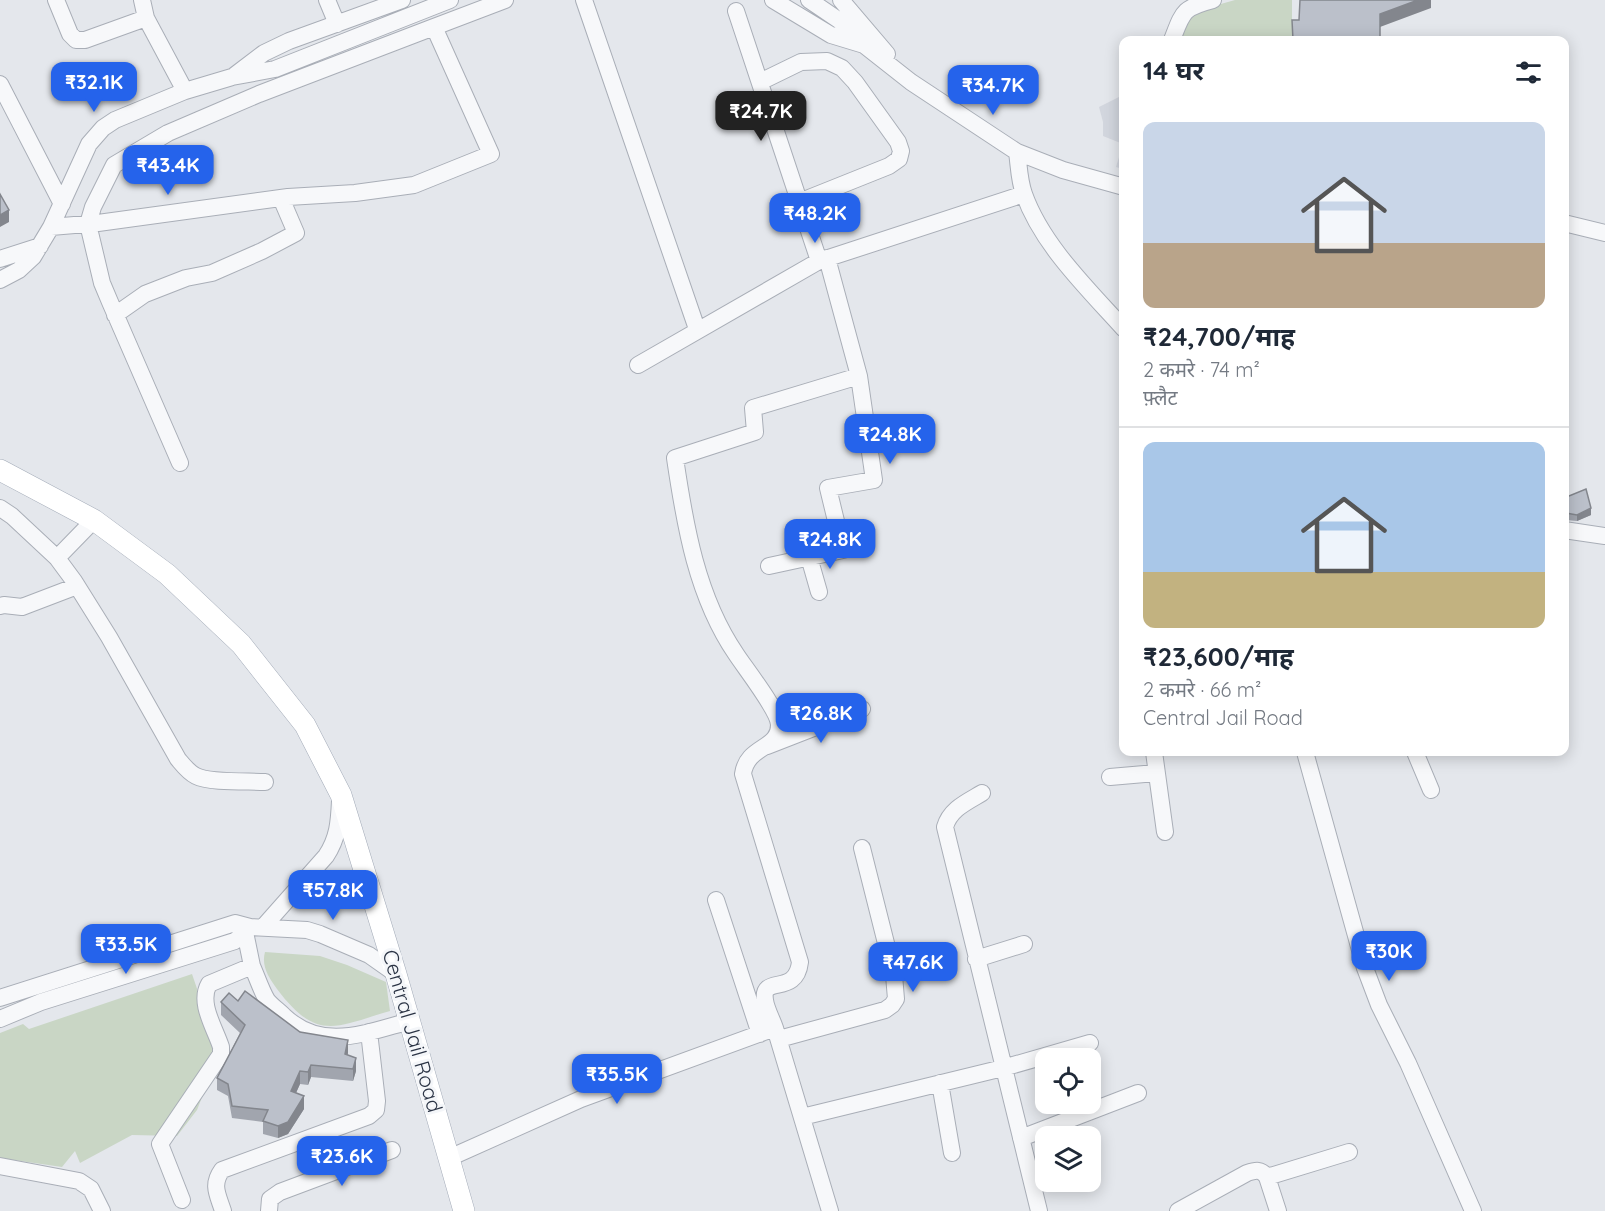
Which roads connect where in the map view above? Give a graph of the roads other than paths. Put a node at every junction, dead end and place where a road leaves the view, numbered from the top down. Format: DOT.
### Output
graph roads {
  1 [pos="56,0"];
  2 [pos="142,0"];
  3 [pos="327,0"];
  4 [pos="402,0"];
  5 [pos="450,0"];
  6 [pos="505,0"];
  7 [pos="584,0"];
  8 [pos="773,0"];
  9 [pos="809,0"];
  10 [pos="841,0"];
  11 [pos="1213,0"];
  12 [pos="736,11"];
  13 [pos="146,18"];
  14 [pos="337,24"];
  15 [pos="434,27"];
  16 [pos="1174,36"];
  17 [pos="864,45"];
  18 [pos="232,77"];
  19 [pos="760,82"];
  20 [pos="911,82"];
  21 [pos="0,84"];
  22 [pos="185,91"];
  23 [pos="1017,152"];
  24 [pos="1119,186"];
  25 [pos="1024,194"];
  26 [pos="280,198"];
  27 [pos="799,202"];
  28 [pos="62,204"];
  29 [pos="88,224"];
  30 [pos="1569,224"];
  31 [pos="51,226"];
  32 [pos="1605,233"];
  33 [pos="40,246"];
  34 [pos="0,259"];
  35 [pos="823,260"];
  36 [pos="0,280"];
  37 [pos="115,315"];
  38 [pos="1119,323"];
  39 [pos="698,329"];
  40 [pos="638,365"];
  41 [pos="859,376"];
  42 [pos="180,463"];
  43 [pos="0,470"];
  44 [pos="0,508"];
  45 [pos="94,520"];
  46 [pos="1569,531"];
  47 [pos="1605,536"];
  48 [pos="809,557"];
  49 [pos="57,558"];
  50 [pos="769,566"];
  51 [pos="77,585"];
  52 [pos="819,592"];
  53 [pos="0,606"];
  54 [pos="862,709"];
  55 [pos="767,746"];
  56 [pos="1154,756"];
  57 [pos="1306,756"];
  58 [pos="1417,756"];
  59 [pos="1156,772"];
  60 [pos="1110,777"];
  61 [pos="265,782"];
  62 [pos="1431,790"];
  63 [pos="982,793"];
  64 [pos="341,795"];
  65 [pos="1165,832"];
  66 [pos="862,848"];
  67 [pos="716,900"];
  68 [pos="253,928"];
  69 [pos="1024,944"];
  70 [pos="976,959"];
  71 [pos="252,966"];
  72 [pos="396,974"];
  73 [pos="0,998"];
  74 [pos="0,1019"];
  75 [pos="410,1021"];
  76 [pos="369,1032"];
  77 [pos="771,1034"];
  78 [pos="1090,1043"];
  79 [pos="1003,1068"];
  80 [pos="940,1083"];
  81 [pos="1138,1093"];
  82 [pos="802,1117"];
  83 [pos="1022,1138"];
  84 [pos="392,1150"];
  85 [pos="1349,1152"];
  86 [pos="952,1153"];
  87 [pos="449,1158"];
  88 [pos="0,1166"];
  89 [pos="1267,1177"];
  90 [pos="182,1200"];
  91 [pos="828,1210"];
  92 [pos="102,1211"];
  93 [pos="224,1211"];
  94 [pos="269,1211"];
  95 [pos="465,1211"];
  96 [pos="1039,1211"];
  97 [pos="1178,1211"];
  98 [pos="1278,1211"];
  99 [pos="1473,1211"];
  1 -- 13 [label="street"];
  2 -- 13 [label="street"];
  3 -- 14 [label="street"];
  4 -- 14 [label="street"];
  5 -- 18 [label="street"];
  6 -- 15 [label="street"];
  7 -- 39 [label="street"];
  8 -- 17 [label="street"];
  9 -- 17 [label="street"];
  10 -- 20 [label="street"];
  11 -- 16 [label="street"];
  12 -- 19 [label="street"];
  13 -- 22 [label="street"];
  14 -- 18 [label="street"];
  15 -- 26 [label="street"];
  15 -- 29 [label="street"];
  17 -- 20 [label="street"];
  18 -- 22 [label="street"];
  19 -- 27 [label="street"];
  19 -- 27 [label="street"];
  20 -- 23 [label="street"];
  21 -- 28 [label="street"];
  22 -- 28 [label="street"];
  23 -- 24 [label="street"];
  23 -- 25 [label="street"];
  25 -- 35 [label="street"];
  25 -- 38 [label="street"];
  26 -- 29 [label="street"];
  26 -- 37 [label="street"];
  27 -- 35 [label="street"];
  28 -- 31 [label="street"];
  29 -- 31 [label="street"];
  29 -- 37 [label="street"];
  30 -- 32 [label="street"];
  31 -- 33 [label="street"];
  33 -- 34 [label="street"];
  33 -- 36 [label="street"];
  35 -- 39 [label="street"];
  35 -- 41 [label="street"];
  37 -- 42 [label="street"];
  39 -- 40 [label="street"];
  41 -- 48 [label="street"];
  41 -- 55 [label="street"];
  43 -- 45 [label="main road, Central Jail Road"];
  44 -- 49 [label="street"];
  45 -- 49 [label="street"];
  45 -- 64 [label="main road, Central Jail Road"];
  46 -- 47 [label="street"];
  48 -- 50 [label="street"];
  48 -- 52 [label="street"];
  49 -- 51 [label="street"];
  51 -- 53 [label="street"];
  51 -- 61 [label="street"];
  54 -- 55 [label="street"];
  55 -- 77 [label="street"];
  56 -- 59 [label="street"];
  57 -- 99 [label="street"];
  58 -- 62 [label="street"];
  59 -- 60 [label="street"];
  59 -- 65 [label="street"];
  63 -- 70 [label="street"];
  64 -- 68 [label="street"];
  64 -- 72 [label="main road, Central Jail Road"];
  66 -- 77 [label="street"];
  67 -- 77 [label="street"];
  68 -- 71 [label="street"];
  68 -- 72 [label="street"];
  68 -- 73 [label="street"];
  68 -- 74 [label="street"];
  69 -- 70 [label="street"];
  70 -- 79 [label="street"];
  71 -- 76 [label="street"];
  71 -- 90 [label="street"];
  72 -- 75 [label="main road, Central Jail Road"];
  75 -- 76 [label="street"];
  75 -- 87 [label="main road, Central Jail Road"];
  76 -- 93 [label="street"];
  77 -- 82 [label="street"];
  77 -- 87 [label="street"];
  78 -- 79 [label="street"];
  79 -- 80 [label="street"];
  79 -- 83 [label="street"];
  80 -- 82 [label="street"];
  80 -- 86 [label="street"];
  81 -- 83 [label="street"];
  82 -- 91 [label="street"];
  83 -- 96 [label="street"];
  84 -- 94 [label="street"];
  85 -- 89 [label="street"];
  87 -- 95 [label="main road, Central Jail Road"];
  88 -- 92 [label="street"];
  89 -- 97 [label="street"];
  89 -- 98 [label="street"];
}
